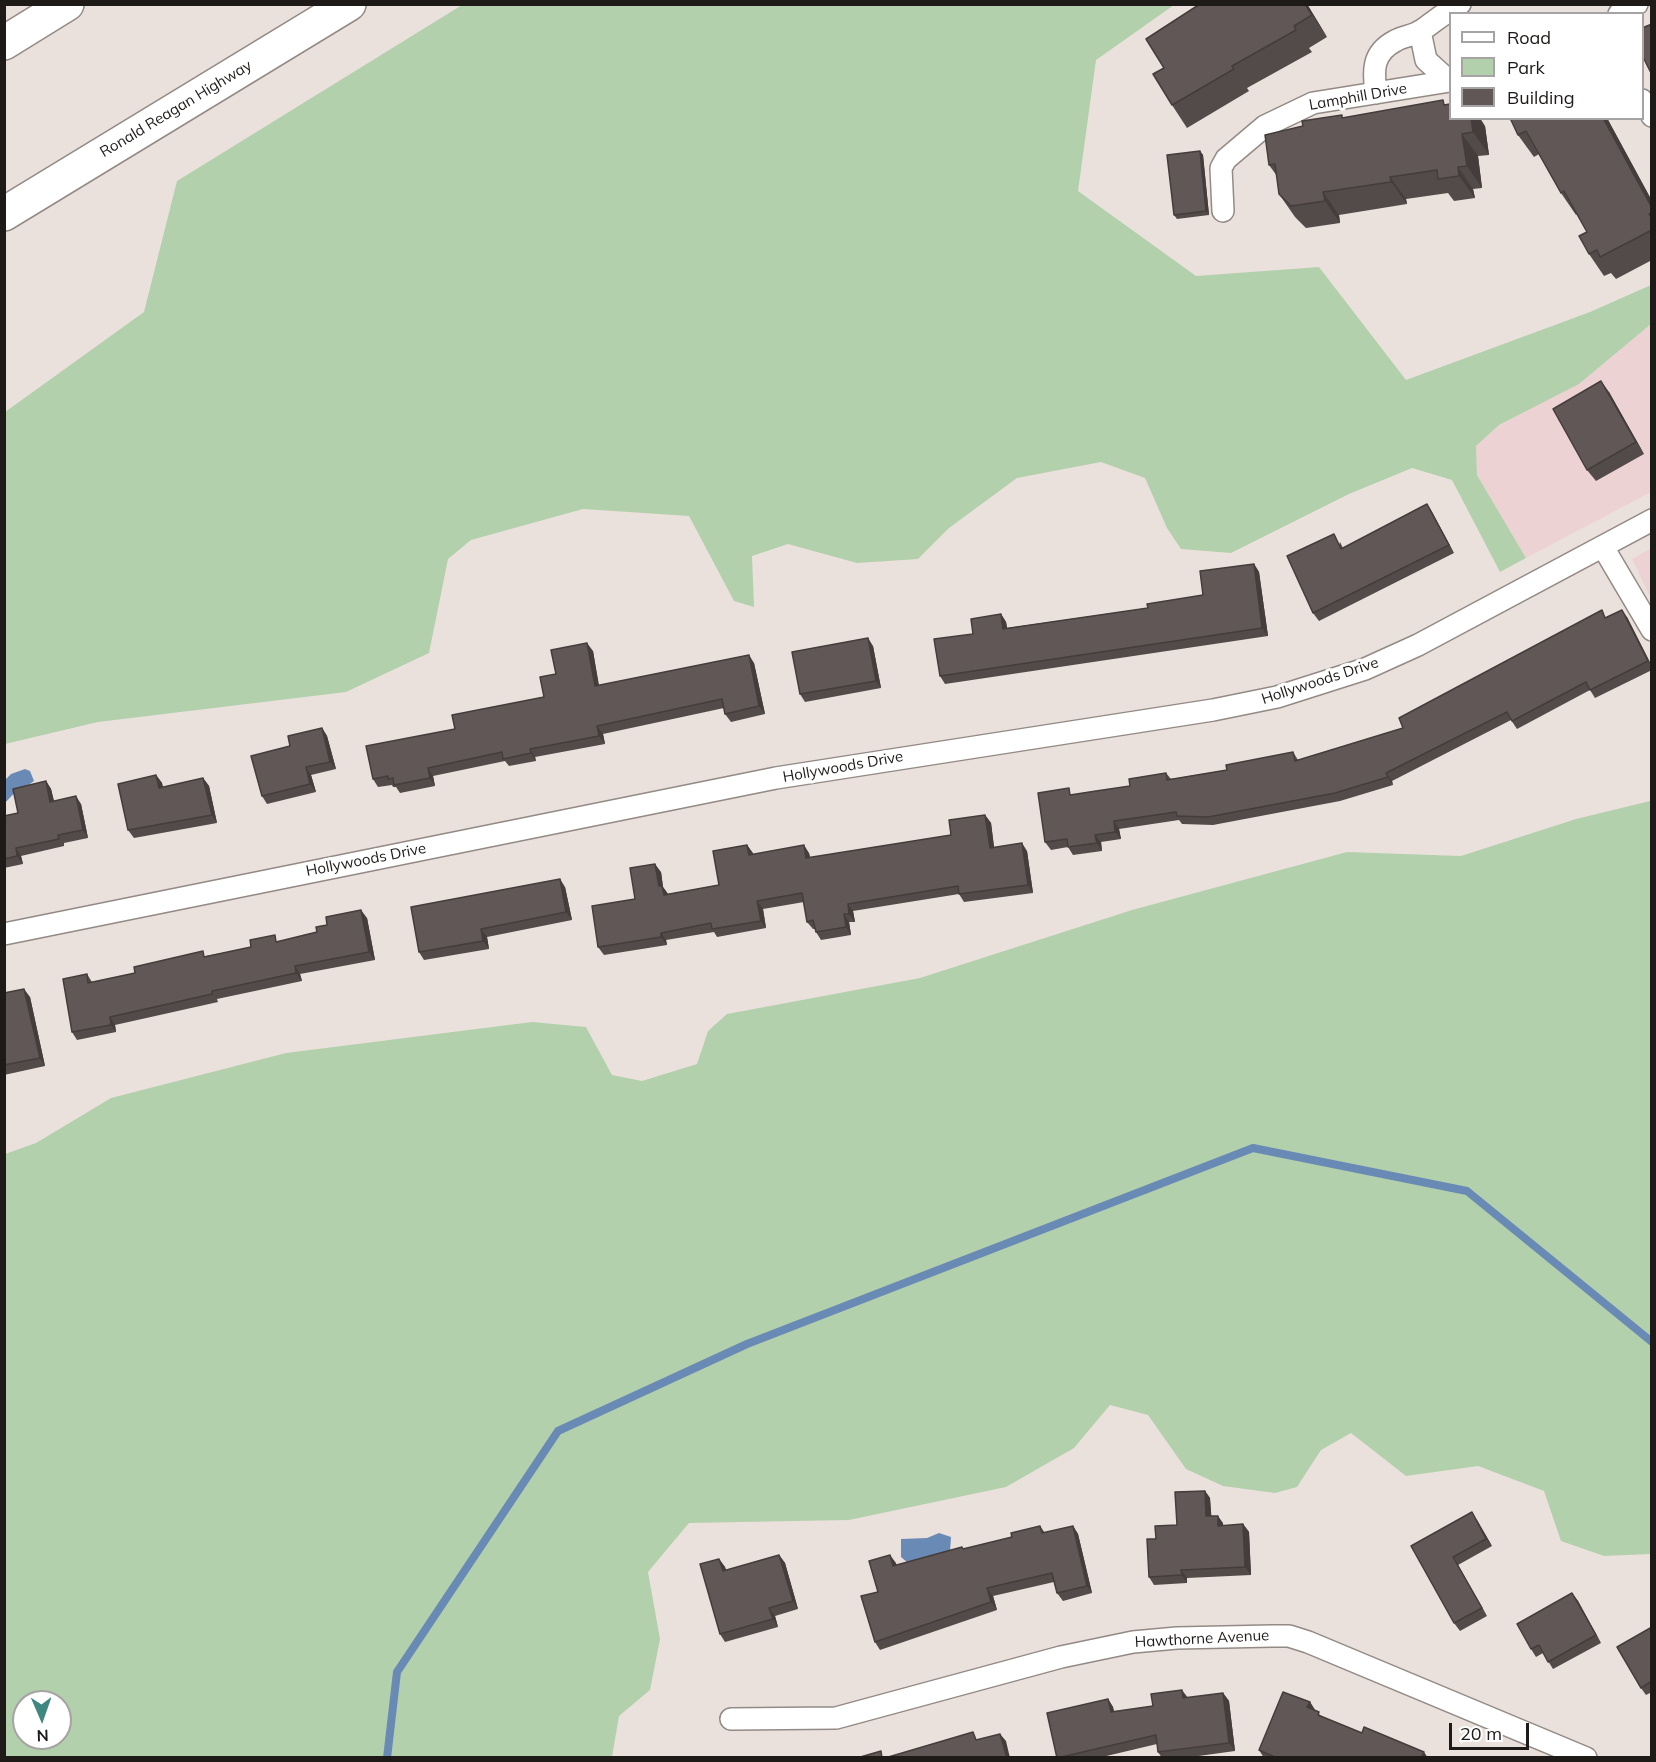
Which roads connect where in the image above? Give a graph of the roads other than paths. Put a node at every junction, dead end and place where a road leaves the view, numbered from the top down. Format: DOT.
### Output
graph roads {
  1 [pos="67,4"];
  2 [pos="349,4"];
  3 [pos="1460,4"];
  4 [pos="1637,4"];
  5 [pos="1622,12"];
  6 [pos="1420,31"];
  7 [pos="4,44"];
  8 [pos="1449,80"];
  9 [pos="1449,81"];
  10 [pos="1376,93"];
  11 [pos="1644,103"];
  12 [pos="1652,116"];
  13 [pos="1223,211"];
  14 [pos="4,214"];
  15 [pos="1652,520"];
  16 [pos="1603,547"];
  17 [pos="1652,630"];
  18 [pos="4,934"];
  19 [pos="731,1719"];
  20 [pos="1586,1758"];
  1 -- 7 [label="highway"];
  2 -- 14 [label="highway, Ronald Reagan Highway"];
  3 -- 6 [label="street"];
  4 -- 5 [label="street"];
  6 -- 8 [label="street"];
  6 -- 10 [label="street"];
  9 -- 10 [label="street, Lamphill Drive"];
  10 -- 13 [label="street, Lamphill Drive"];
  11 -- 12 [label="street"];
  15 -- 16 [label="street, Hollywoods Drive"];
  16 -- 17 [label="street"];
  16 -- 18 [label="street, Hollywoods Drive"];
  19 -- 20 [label="street, Hawthorne Avenue"];
}
